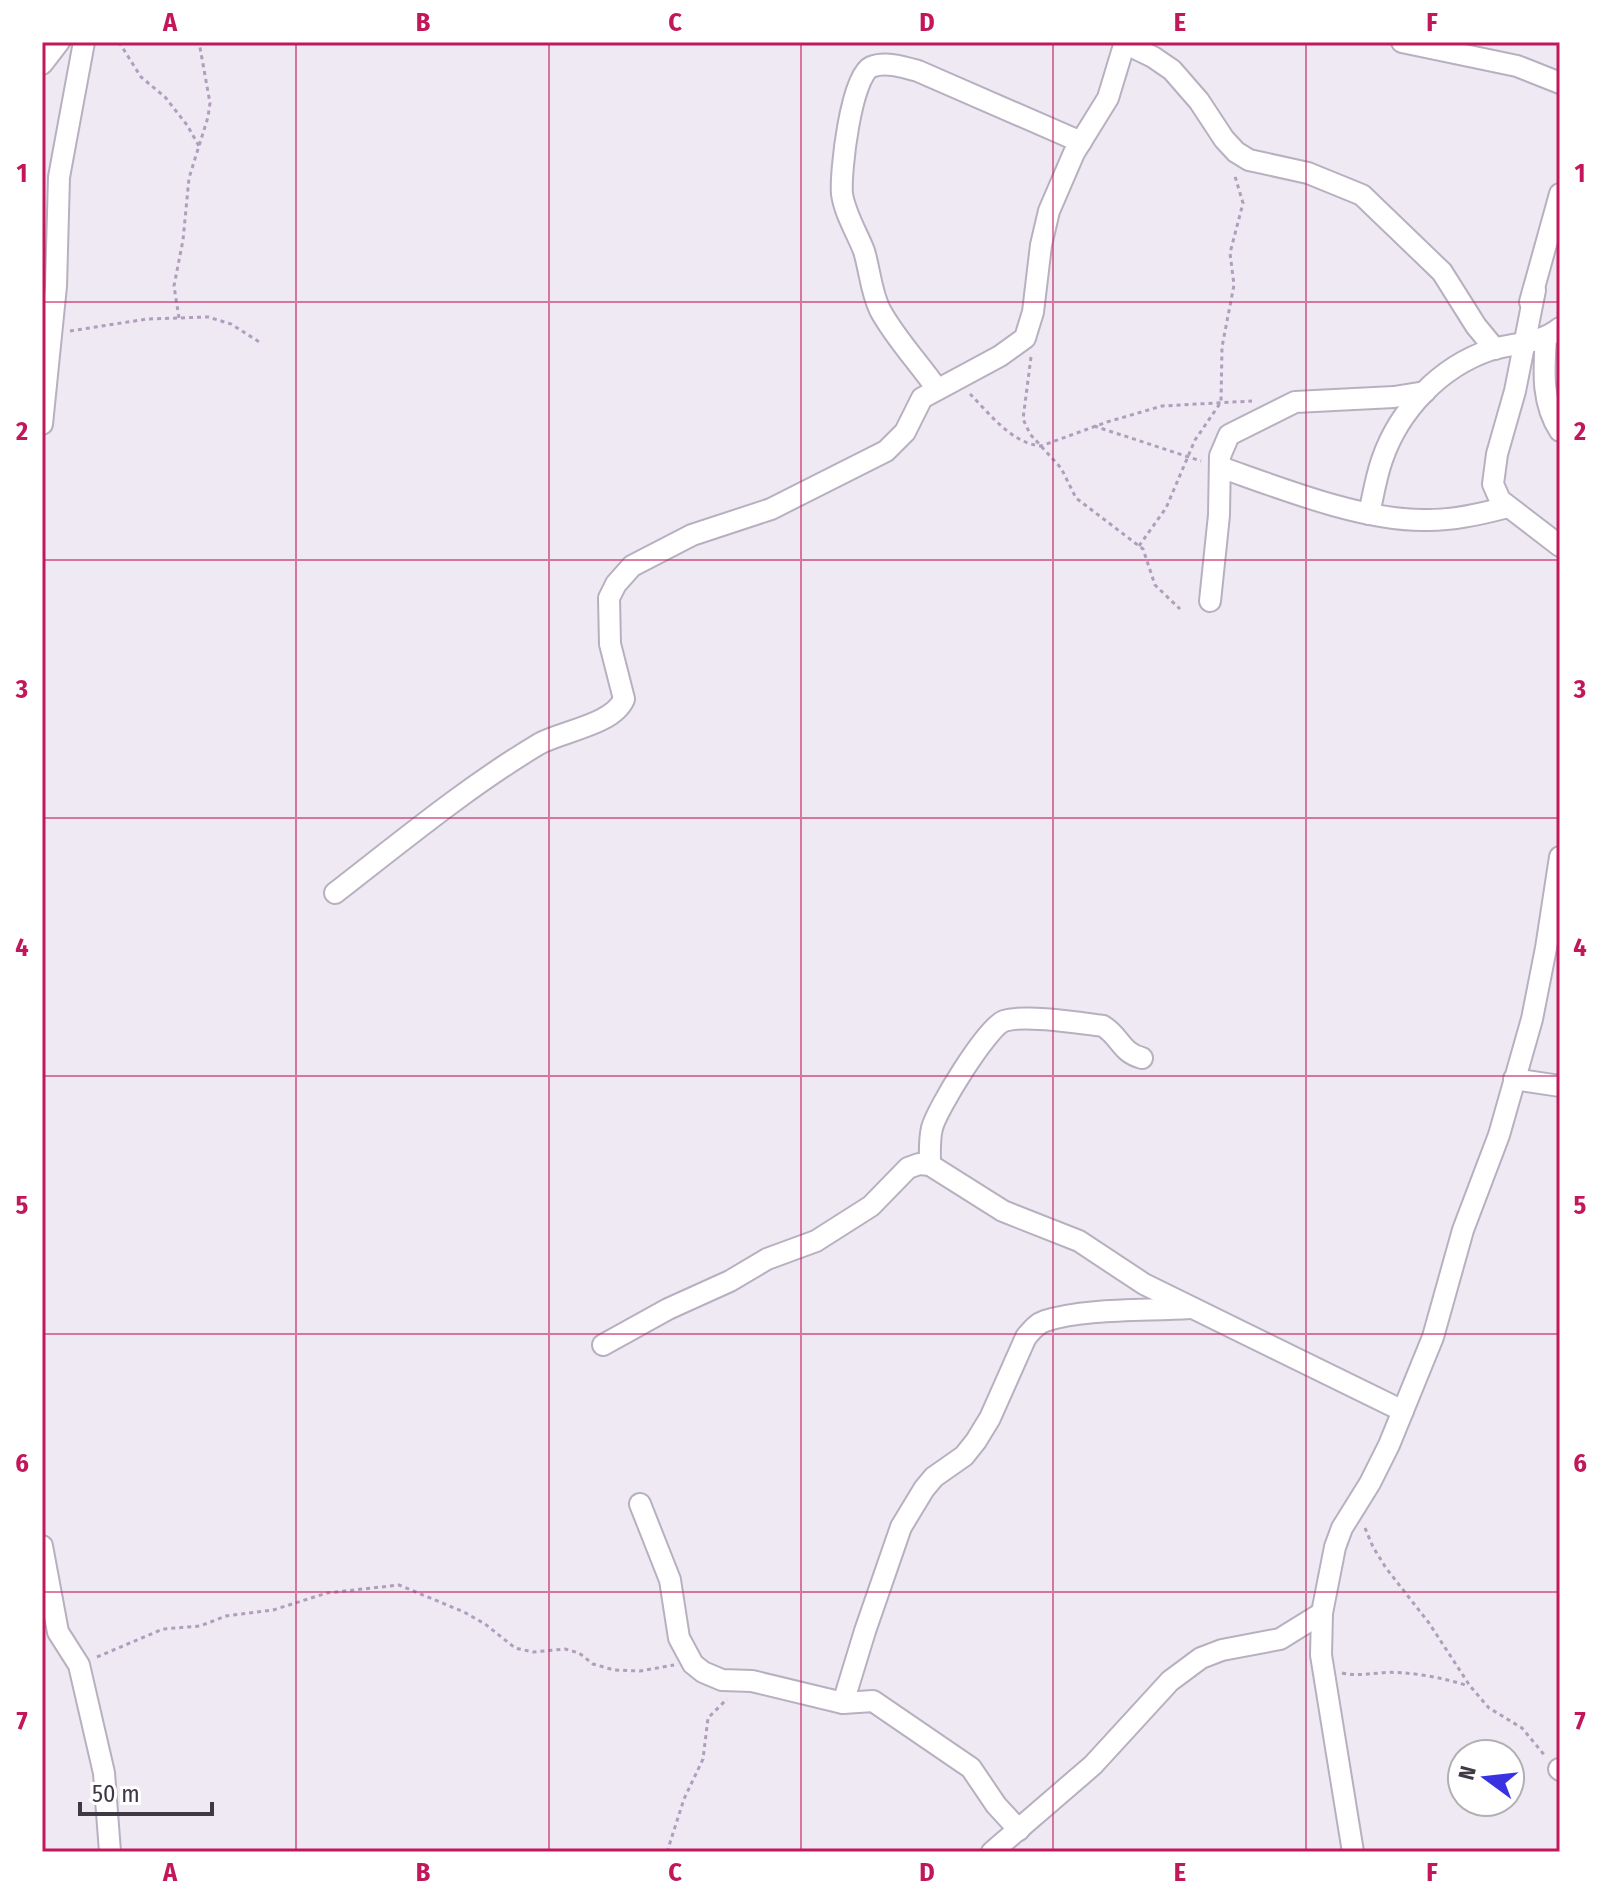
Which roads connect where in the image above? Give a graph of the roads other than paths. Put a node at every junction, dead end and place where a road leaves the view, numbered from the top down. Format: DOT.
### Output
graph roads {
  1 [pos="59,42"];
  2 [pos="84,42"];
  3 [pos="1402,42"];
  4 [pos="1124,43"];
  5 [pos="42,64"];
  6 [pos="1560,83"];
  7 [pos="1081,142"];
  8 [pos="1560,194"];
  9 [pos="1535,290"];
  10 [pos="1553,332"];
  11 [pos="1525,342"];
  12 [pos="1498,348"];
  13 [pos="947,384"];
  14 [pos="1425,392"];
  15 [pos="42,424"];
  16 [pos="1560,431"];
  17 [pos="1220,467"];
  18 [pos="1508,507"];
  19 [pos="1369,514"];
  20 [pos="1560,546"];
  21 [pos="1210,601"];
  22 [pos="1560,857"];
  23 [pos="335,893"];
  24 [pos="1142,1058"];
  25 [pos="1514,1079"];
  26 [pos="1560,1086"];
  27 [pos="930,1165"];
  28 [pos="1190,1308"];
  29 [pos="603,1345"];
  30 [pos="1403,1411"];
  31 [pos="640,1504"];
  32 [pos="42,1546"];
  33 [pos="1322,1613"];
  34 [pos="843,1703"];
  35 [pos="1019,1830"];
  36 [pos="110,1852"];
  37 [pos="992,1852"];
  38 [pos="1353,1852"];
  1 -- 5 [label="street"];
  2 -- 15 [label="street"];
  3 -- 6 [label="street"];
  4 -- 7 [label="street"];
  4 -- 12 [label="street"];
  7 -- 13 [label="street"];
  7 -- 13 [label="street"];
  8 -- 9 [label="street"];
  9 -- 11 [label="street"];
  9 -- 12 [label="street"];
  10 -- 11 [label="street"];
  10 -- 16 [label="street"];
  11 -- 12 [label="street"];
  11 -- 18 [label="street"];
  12 -- 14 [label="street"];
  13 -- 23 [label="street"];
  14 -- 17 [label="street"];
  14 -- 19 [label="street"];
  17 -- 19 [label="street"];
  17 -- 21 [label="street"];
  18 -- 19 [label="street"];
  18 -- 20 [label="street"];
  22 -- 25 [label="street"];
  24 -- 27 [label="street"];
  25 -- 26 [label="street"];
  25 -- 30 [label="street"];
  27 -- 28 [label="street"];
  27 -- 29 [label="street"];
  28 -- 30 [label="street"];
  28 -- 34 [label="street"];
  30 -- 33 [label="street"];
  31 -- 34 [label="street"];
  32 -- 36 [label="street"];
  33 -- 35 [label="street"];
  33 -- 38 [label="street"];
  34 -- 35 [label="street"];
  35 -- 37 [label="street"];
}
